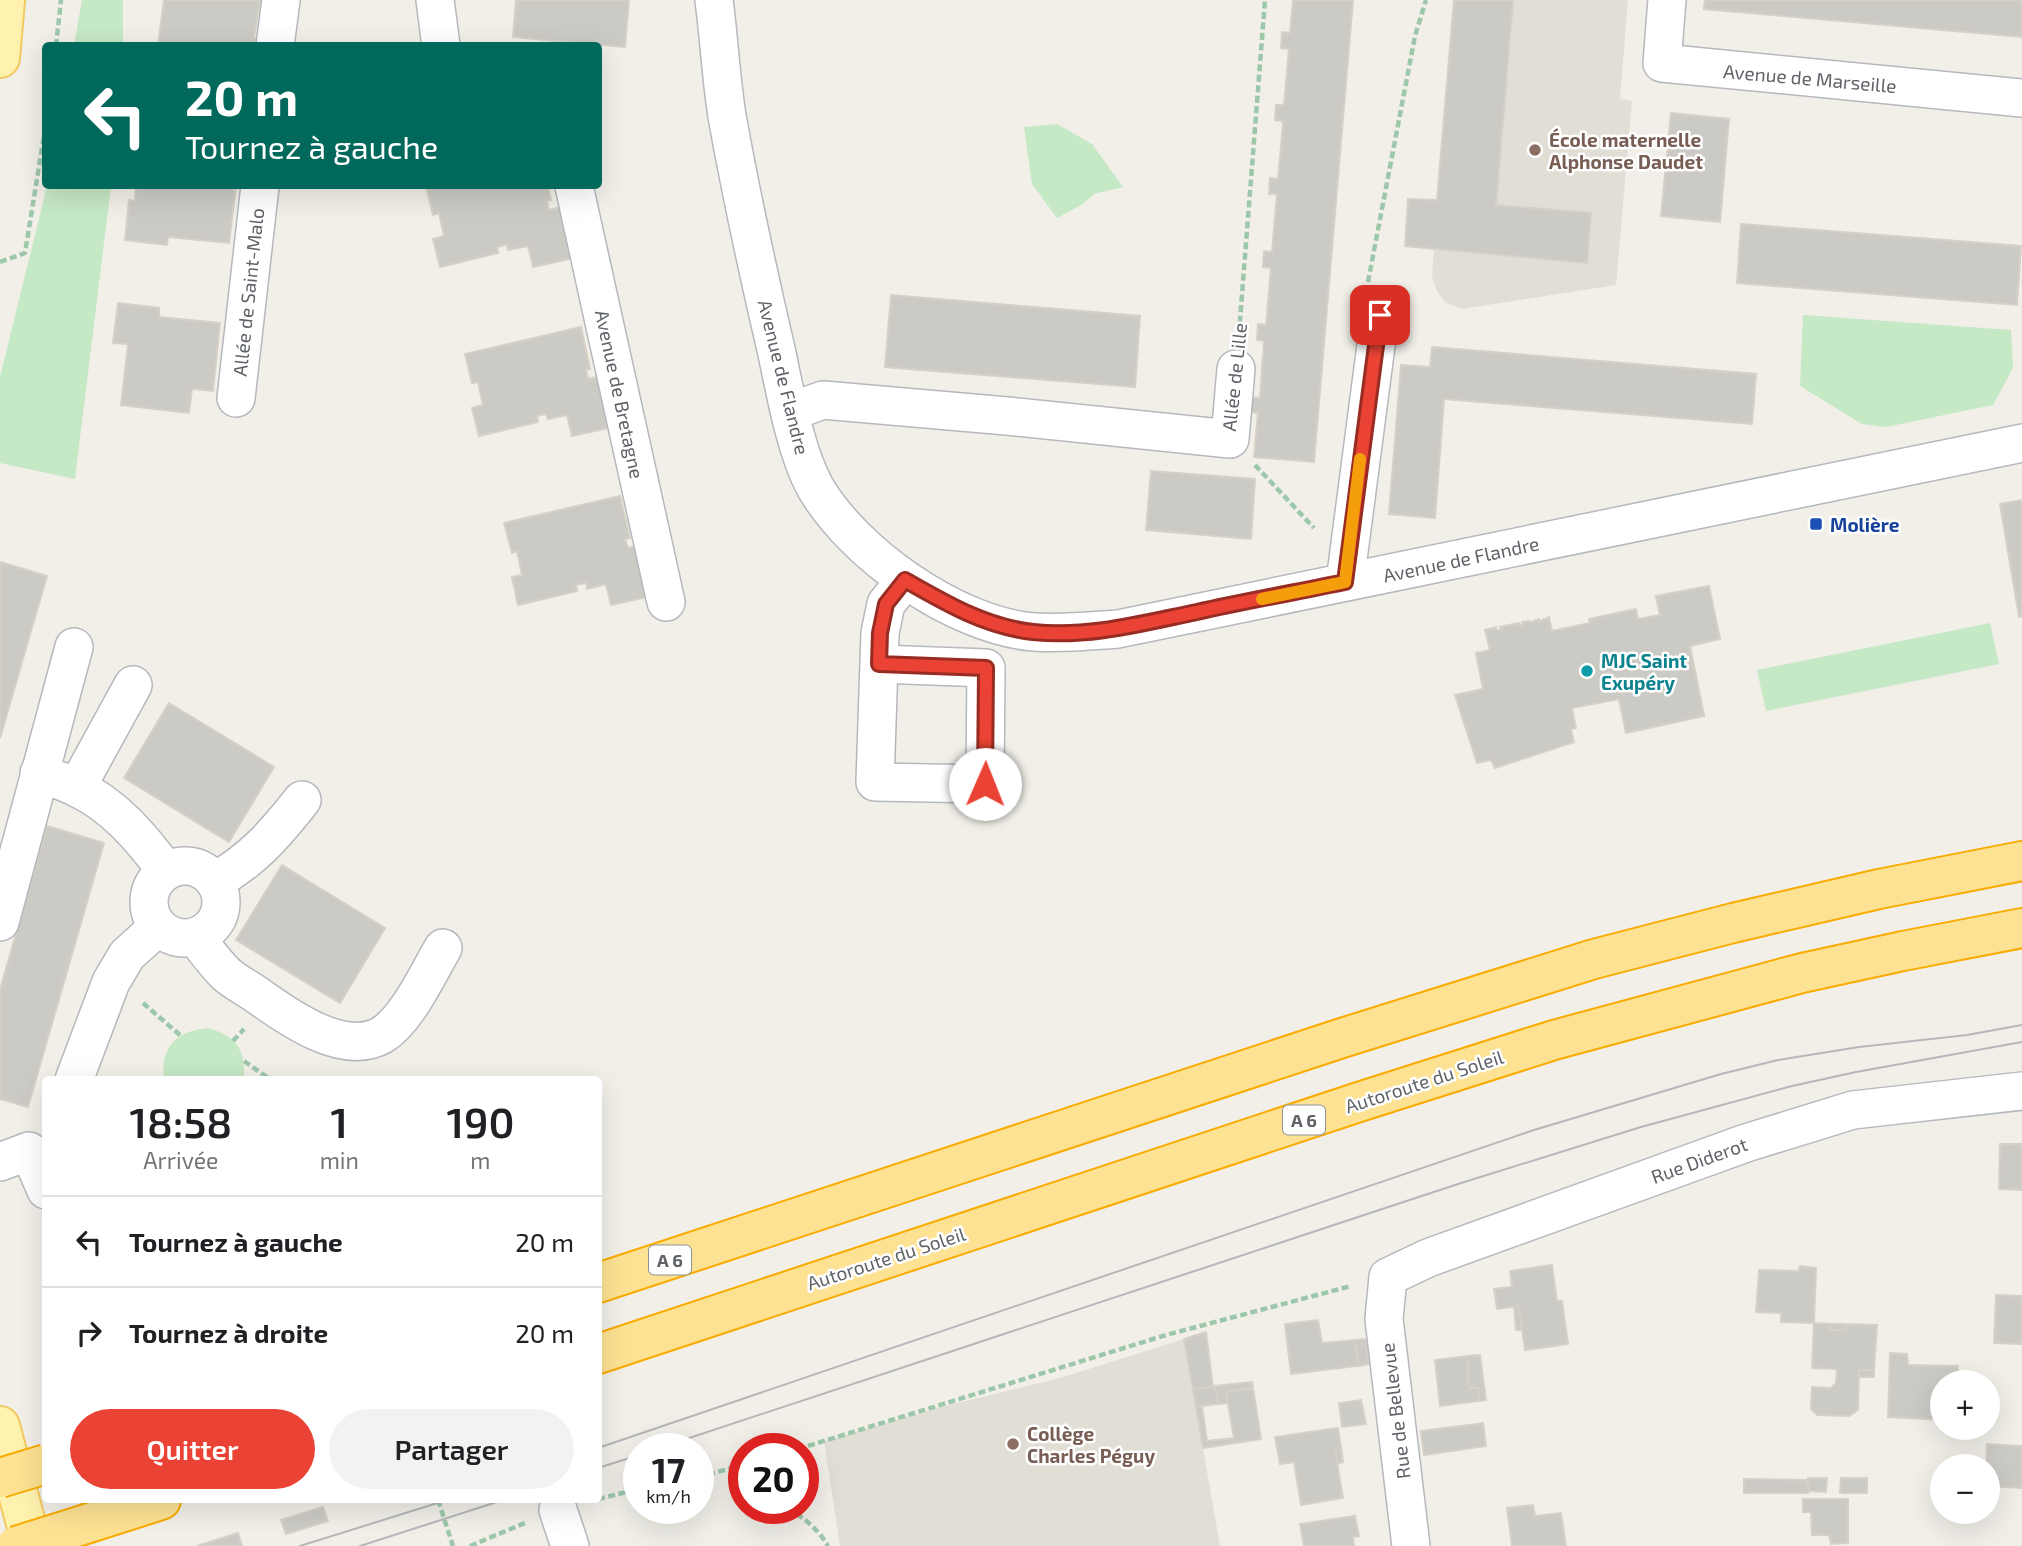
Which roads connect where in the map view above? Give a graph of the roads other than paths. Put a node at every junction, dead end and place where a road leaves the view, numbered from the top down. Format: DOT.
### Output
graph roads {
  1 [pos="5,0"];
  2 [pos="281,0"];
  3 [pos="435,0"];
  4 [pos="714,0"];
  5 [pos="1667,0"];
  6 [pos="276,42"];
  7 [pos="441,42"];
  8 [pos="0,58"];
  9 [pos="2022,98"];
  10 [pos="260,189"];
  11 [pos="575,189"];
  12 [pos="1380,315"];
  13 [pos="1236,369"];
  14 [pos="236,398"];
  15 [pos="790,412"];
  16 [pos="2022,443"];
  17 [pos="1346,569"];
  18 [pos="905,580"];
  19 [pos="666,602"];
  20 [pos="74,647"];
  21 [pos="879,664"];
  22 [pos="133,685"];
  23 [pos="39,773"];
  24 [pos="77,787"];
  25 [pos="302,800"];
  26 [pos="2022,861"];
  27 [pos="166,871"];
  28 [pos="215,881"];
  29 [pos="0,922"];
  30 [pos="158,927"];
  31 [pos="2022,928"];
  32 [pos="195,937"];
  33 [pos="443,948"];
  34 [pos="76,1076"];
  35 [pos="2022,1091"];
  36 [pos="25,1147"];
  37 [pos="42,1182"];
  38 [pos="1388,1276"];
  39 [pos="602,1282"];
  40 [pos="602,1353"];
  41 [pos="0,1426"];
  42 [pos="42,1465"];
  43 [pos="0,1478"];
  44 [pos="152,1503"];
  45 [pos="545,1515"];
  46 [pos="16,1546"];
  47 [pos="32,1546"];
  48 [pos="569,1546"];
  49 [pos="1411,1546"];
  1 -- 8 [label="main road"];
  2 -- 6 [label="street"];
  3 -- 7 [label="street"];
  4 -- 15 [label="street, Avenue de Flandre"];
  5 -- 9 [label="street, Avenue de Marseille"];
  10 -- 14 [label="street, Allée de Saint-Malo"];
  11 -- 19 [label="street, Avenue de Bretagne"];
  12 -- 17 [label="street"];
  13 -- 15 [label="street, Allée de Lille"];
  15 -- 18 [label="street, Avenue de Flandre"];
  16 -- 17 [label="street, Avenue de Flandre"];
  17 -- 18 [label="street, Avenue de Flandre"];
  18 -- 21 [label="street"];
  20 -- 23 [label="street"];
  22 -- 24 [label="street"];
  23 -- 24 [label="street"];
  23 -- 29 [label="street"];
  24 -- 27 [label="street"];
  25 -- 28 [label="street"];
  26 -- 39 [label="highway, A 6"];
  27 -- 28 [label="street"];
  27 -- 30 [label="street"];
  28 -- 32 [label="street"];
  30 -- 32 [label="street"];
  30 -- 34 [label="street"];
  31 -- 40 [label="highway, Autoroute du Soleil / A 6"];
  32 -- 33 [label="street"];
  35 -- 38 [label="street, Rue Diderot"];
  36 -- 37 [label="street"];
  38 -- 49 [label="street, Rue de Bellevue"];
  41 -- 47 [label="main road"];
  42 -- 43 [label="highway, bridge"];
  44 -- 46 [label="highway, bridge"];
  45 -- 48 [label="street"];
}
